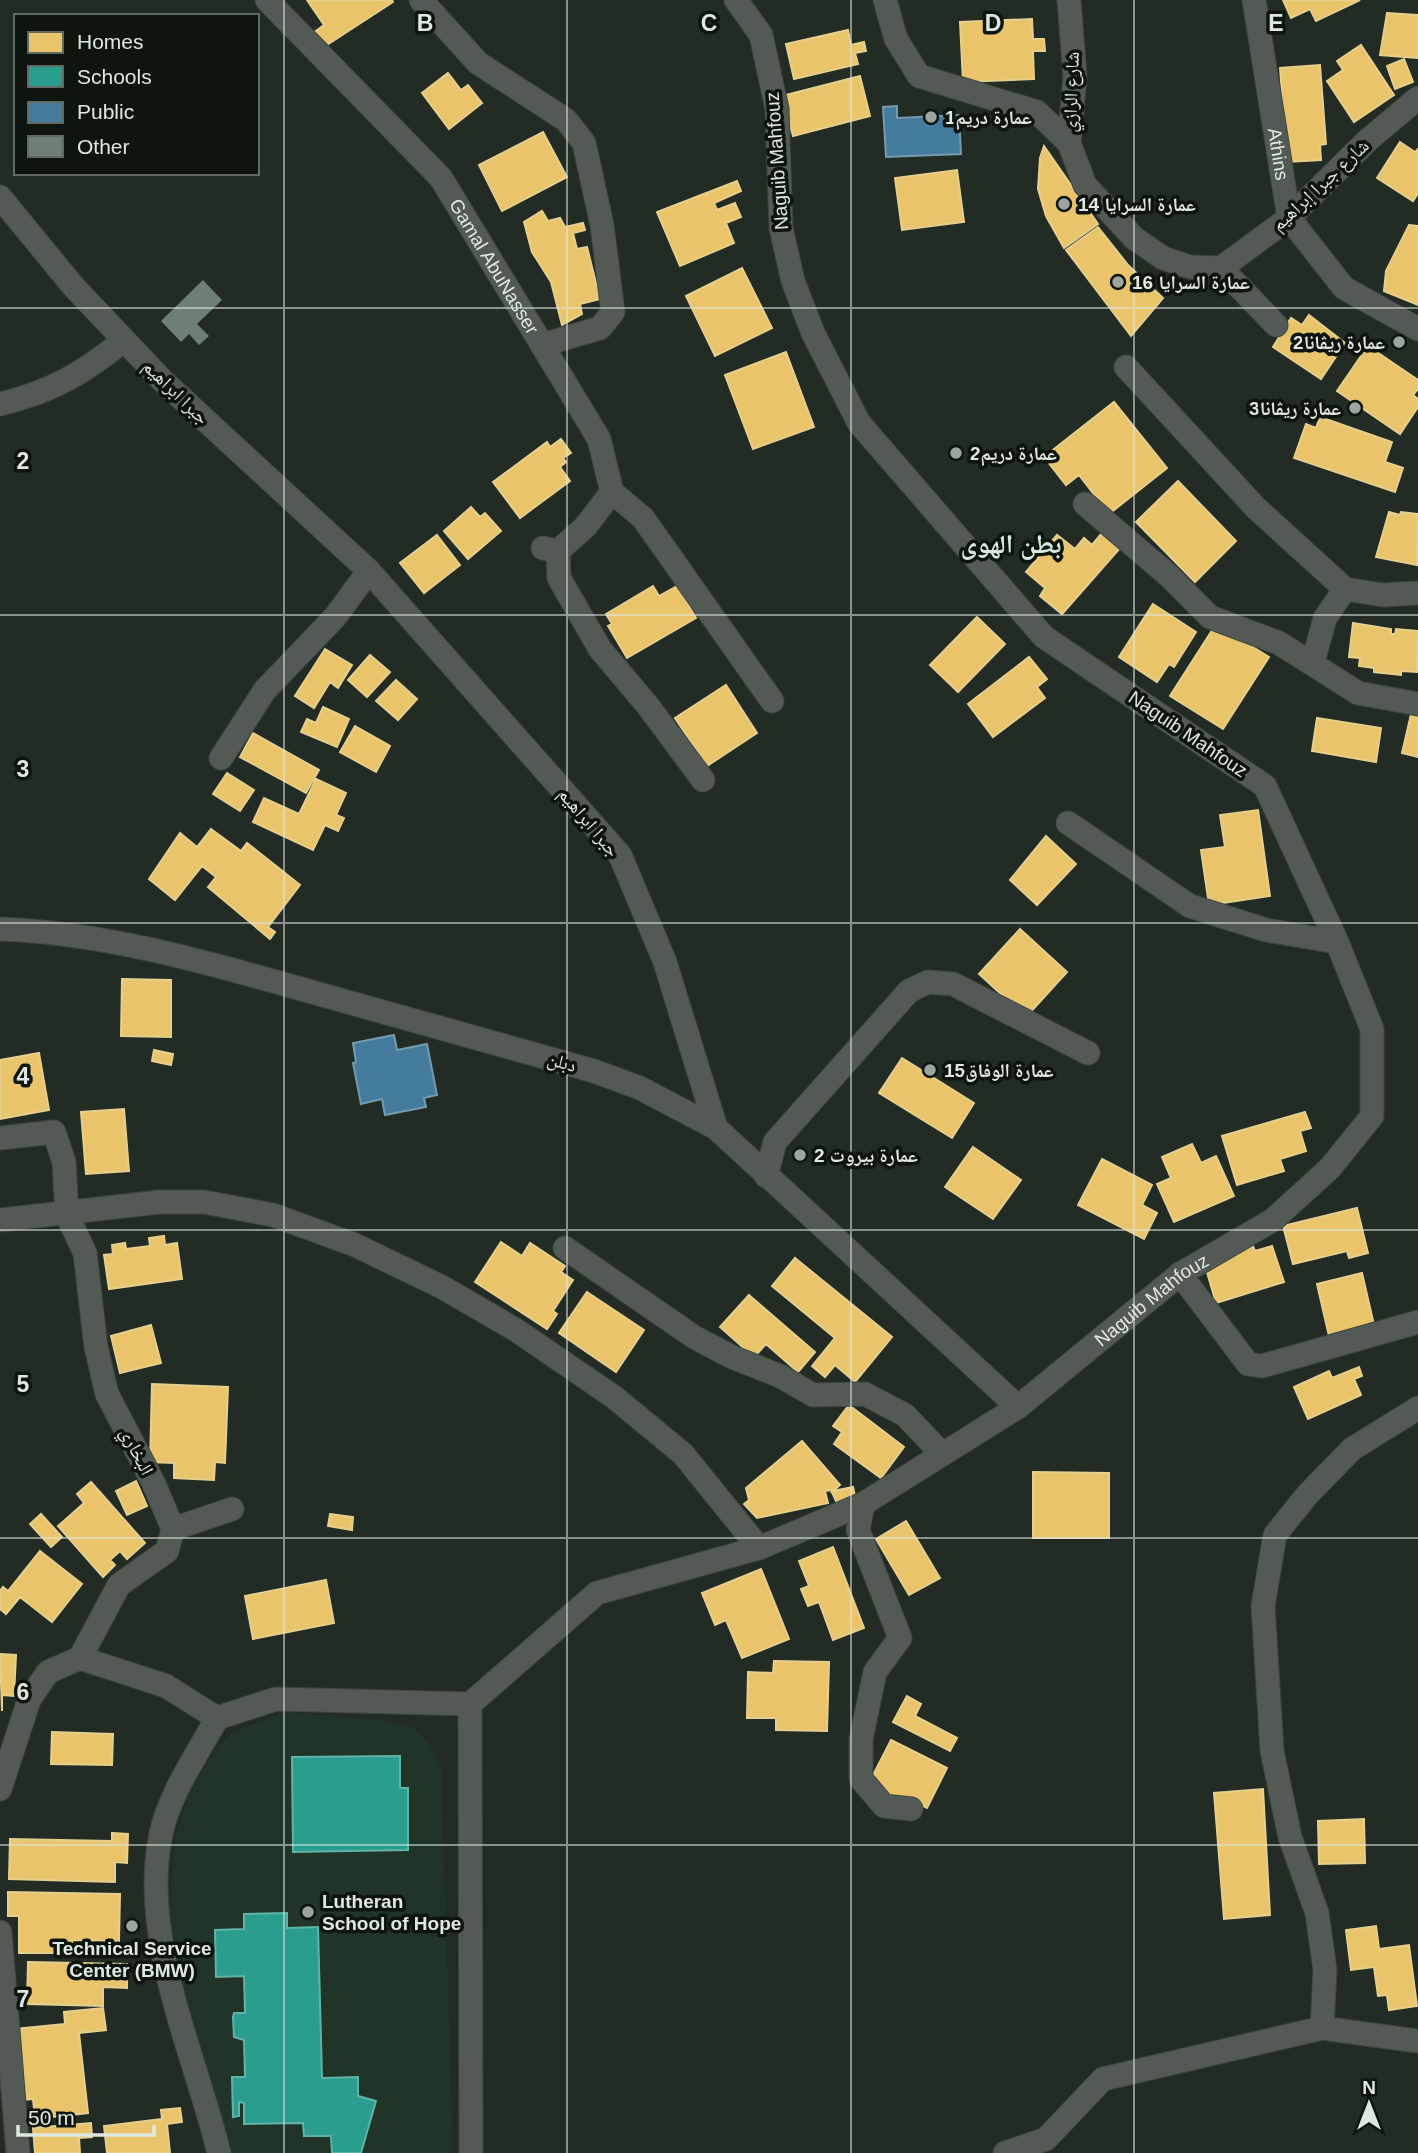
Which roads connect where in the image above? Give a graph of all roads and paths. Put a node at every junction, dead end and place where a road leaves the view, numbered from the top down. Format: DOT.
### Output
graph roads {
  1 [pos="267,0"];
  2 [pos="422,0"];
  3 [pos="736,0"];
  4 [pos="885,0"];
  5 [pos="1069,0"];
  6 [pos="1254,0"];
  7 [pos="1418,98"];
  8 [pos="1069,143"];
  9 [pos="0,197"];
  10 [pos="1289,218"];
  11 [pos="1221,268"];
  12 [pos="1276,325"];
  13 [pos="1418,329"];
  14 [pos="124,340"];
  15 [pos="542,345"];
  16 [pos="1126,368"];
  17 [pos="0,404"];
  18 [pos="612,492"];
  19 [pos="1085,504"];
  20 [pos="369,571"];
  21 [pos="1345,589"];
  22 [pos="1418,593"];
  23 [pos="1313,663"];
  24 [pos="772,701"];
  25 [pos="1418,704"];
  26 [pos="221,758"];
  27 [pos="703,780"];
  28 [pos="1068,824"];
  29 [pos="0,929"];
  30 [pos="1337,942"];
  31 [pos="1088,1053"];
  32 [pos="716,1128"];
  33 [pos="0,1138"];
  34 [pos="766,1176"];
  35 [pos="67,1215"];
  36 [pos="0,1220"];
  37 [pos="565,1248"];
  38 [pos="1180,1274"];
  39 [pos="1418,1322"];
  40 [pos="1018,1407"];
  41 [pos="1418,1408"];
  42 [pos="942,1454"];
  43 [pos="863,1504"];
  44 [pos="232,1509"];
  45 [pos="173,1529"];
  46 [pos="759,1548"];
  47 [pos="80,1658"];
  48 [pos="470,1704"];
  49 [pos="217,1718"];
  50 [pos="0,1789"];
  51 [pos="911,1810"];
  52 [pos="0,1932"];
  53 [pos="1322,2028"];
  54 [pos="1418,2041"];
  55 [pos="1052,2146"];
  56 [pos="18,2153"];
  57 [pos="219,2153"];
  58 [pos="471,2153"];
  59 [pos="1006,2153"];
  1 -- 15 [label="street, Gamal AbuNasser"];
  2 -- 15 [label="street"];
  3 -- 30 [label="street, Naguib Mahfouz"];
  4 -- 8 [label="street"];
  5 -- 8 [label="street, شارع الرازي"];
  6 -- 10 [label="street, Athins"];
  7 -- 10 [label="street, شارع جبرا إبراهيم"];
  8 -- 11 [label="street"];
  9 -- 14 [label="street, جبرا ابراهيم"];
  10 -- 11 [label="street, شارع جبرا إبراهيم"];
  10 -- 13 [label="street, Athins"];
  11 -- 12 [label="street"];
  14 -- 17 [label="street"];
  14 -- 20 [label="street, جبرا ابراهيم"];
  15 -- 18 [label="street, Gamal AbuNasser"];
  16 -- 21 [label="street"];
  18 -- 24 [label="street"];
  18 -- 27 [label="street"];
  19 -- 23 [label="street"];
  20 -- 26 [label="street"];
  20 -- 32 [label="street, جبرا ابراهيم"];
  21 -- 22 [label="street"];
  21 -- 23 [label="street"];
  23 -- 25 [label="street"];
  28 -- 30 [label="street"];
  29 -- 32 [label="street, دبلن"];
  30 -- 38 [label="street, Naguib Mahfouz"];
  31 -- 34 [label="street"];
  32 -- 34 [label="street, دبلن"];
  33 -- 35 [label="street"];
  34 -- 40 [label="street, دبلن"];
  35 -- 36 [label="street"];
  35 -- 45 [label="street, البخاري"];
  35 -- 46 [label="street"];
  37 -- 42 [label="street"];
  38 -- 39 [label="street"];
  38 -- 40 [label="street, Naguib Mahfouz"];
  40 -- 42 [label="street, Naguib Mahfouz"];
  41 -- 53 [label="street"];
  42 -- 43 [label="street, Naguib Mahfouz"];
  43 -- 46 [label="street, Naguib Mahfouz"];
  43 -- 51 [label="street"];
  44 -- 45 [label="street"];
  45 -- 47 [label="street"];
  46 -- 48 [label="street, Naguib Mahfouz"];
  47 -- 49 [label="street"];
  47 -- 50 [label="street"];
  48 -- 49 [label="street"];
  48 -- 58 [label="street"];
  49 -- 57 [label="street"];
  52 -- 56 [label="street"];
  53 -- 54 [label="street"];
  53 -- 55 [label="street"];
  55 -- 59 [label="street"];
}
